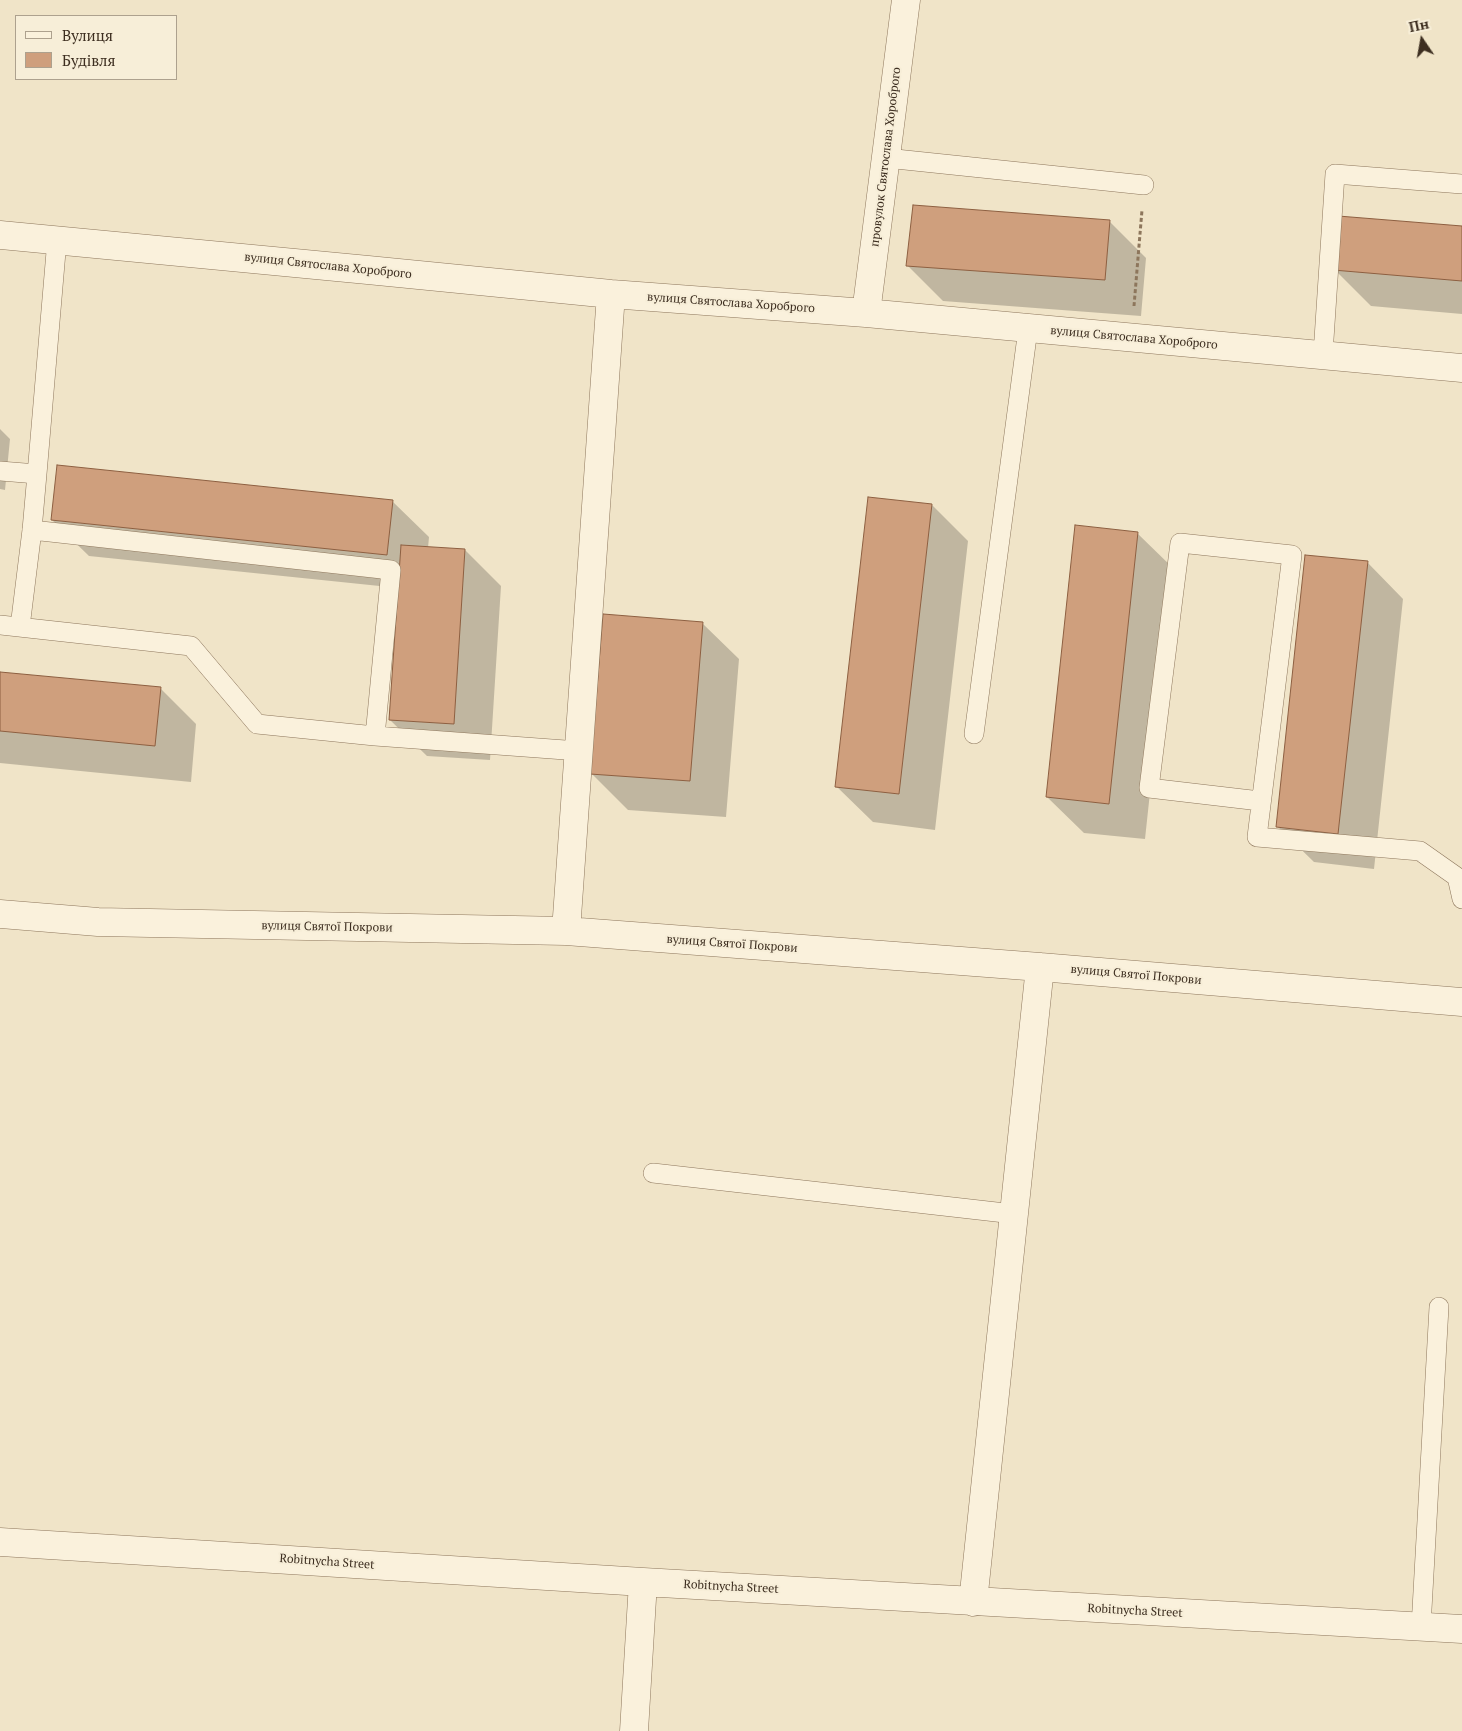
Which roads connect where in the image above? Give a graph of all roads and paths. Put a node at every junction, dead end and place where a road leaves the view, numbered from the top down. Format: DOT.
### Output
graph roads {
  1 [pos="906,0"];
  2 [pos="886,158"];
  3 [pos="1462,184"];
  4 [pos="1144,185"];
  5 [pos="0,235"];
  6 [pos="57,240"];
  7 [pos="611,294"];
  8 [pos="866,313"];
  9 [pos="1028,329"];
  10 [pos="1131,338"];
  11 [pos="1322,354"];
  12 [pos="1462,368"];
  13 [pos="0,471"];
  14 [pos="37,474"];
  15 [pos="32,530"];
  16 [pos="0,624"];
  17 [pos="20,627"];
  18 [pos="974,734"];
  19 [pos="375,736"];
  20 [pos="579,751"];
  21 [pos="1260,801"];
  22 [pos="1462,899"];
  23 [pos="0,914"];
  24 [pos="566,932"];
  25 [pos="1040,967"];
  26 [pos="1462,1002"];
  27 [pos="652,1173"];
  28 [pos="1014,1214"];
  29 [pos="1439,1307"];
  30 [pos="0,1542"];
  31 [pos="643,1582"];
  32 [pos="973,1602"];
  33 [pos="1421,1627"];
  34 [pos="1462,1629"];
  35 [pos="634,1731"];
  1 -- 2 [label="street, провулок Святослава Хороброго"];
  2 -- 4 [label="lane"];
  2 -- 8 [label="street, провулок Святослава Хороброго"];
  3 -- 11 [label="lane"];
  4 -- 10 [label="path"];
  5 -- 6 [label="street, вулиця Святослава Хороброго"];
  6 -- 7 [label="street, вулиця Святослава Хороброго"];
  6 -- 14 [label="lane"];
  7 -- 8 [label="street, вулиця Святослава Хороброго"];
  7 -- 20 [label="street"];
  8 -- 9 [label="street, вулиця Святослава Хороброго"];
  9 -- 10 [label="street, вулиця Святослава Хороброго"];
  9 -- 18 [label="lane"];
  10 -- 11 [label="street, вулиця Святослава Хороброго"];
  11 -- 12 [label="street, вулиця Святослава Хороброго"];
  13 -- 14 [label="lane"];
  14 -- 15 [label="lane"];
  15 -- 17 [label="lane"];
  15 -- 19 [label="lane"];
  16 -- 17 [label="lane"];
  17 -- 19 [label="lane"];
  19 -- 20 [label="lane"];
  20 -- 24 [label="street"];
  21 -- 21 [label="lane"];
  21 -- 22 [label="lane"];
  23 -- 24 [label="street, вулиця Святої Покрови"];
  24 -- 25 [label="street, вулиця Святої Покрови"];
  25 -- 26 [label="street, вулиця Святої Покрови"];
  25 -- 28 [label="street"];
  27 -- 28 [label="lane"];
  28 -- 32 [label="street"];
  29 -- 33 [label="lane"];
  30 -- 31 [label="street, Robitnycha Street"];
  31 -- 32 [label="street, Robitnycha Street"];
  31 -- 35 [label="street"];
  32 -- 33 [label="street, Robitnycha Street"];
  33 -- 34 [label="street, Robitnycha Street"];
}
